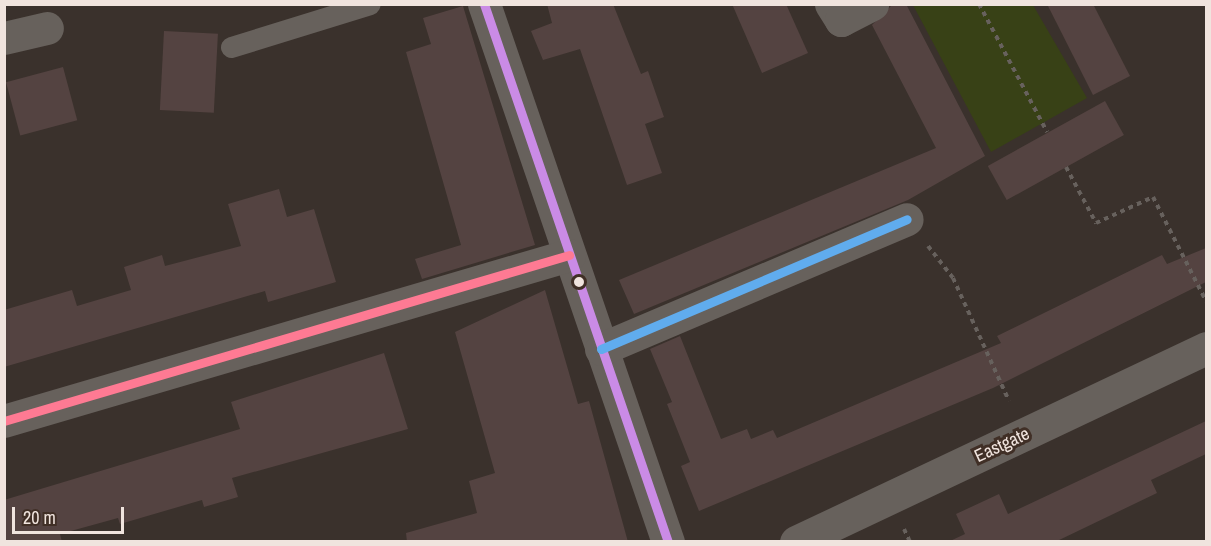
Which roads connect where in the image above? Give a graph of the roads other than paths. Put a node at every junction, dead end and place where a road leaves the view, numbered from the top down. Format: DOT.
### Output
graph roads {
  1 [pos="370,4"];
  2 [pos="484,4"];
  3 [pos="831,4"];
  4 [pos="872,4"];
  5 [pos="47,28"];
  6 [pos="7,29"];
  7 [pos="231,47"];
  8 [pos="907,219"];
  9 [pos="569,255"];
  10 [pos="1206,348"];
  11 [pos="601,349"];
  12 [pos="4,421"];
  13 [pos="668,542"];
  14 [pos="796,542"];
  1 -- 7 [label="lane"];
  2 -- 9 [label="street"];
  3 -- 4 [label="street"];
  5 -- 6 [label="street"];
  8 -- 11 [label="street"];
  9 -- 11 [label="street"];
  9 -- 12 [label="street"];
  10 -- 14 [label="street, Eastgate"];
  11 -- 13 [label="street"];
}
